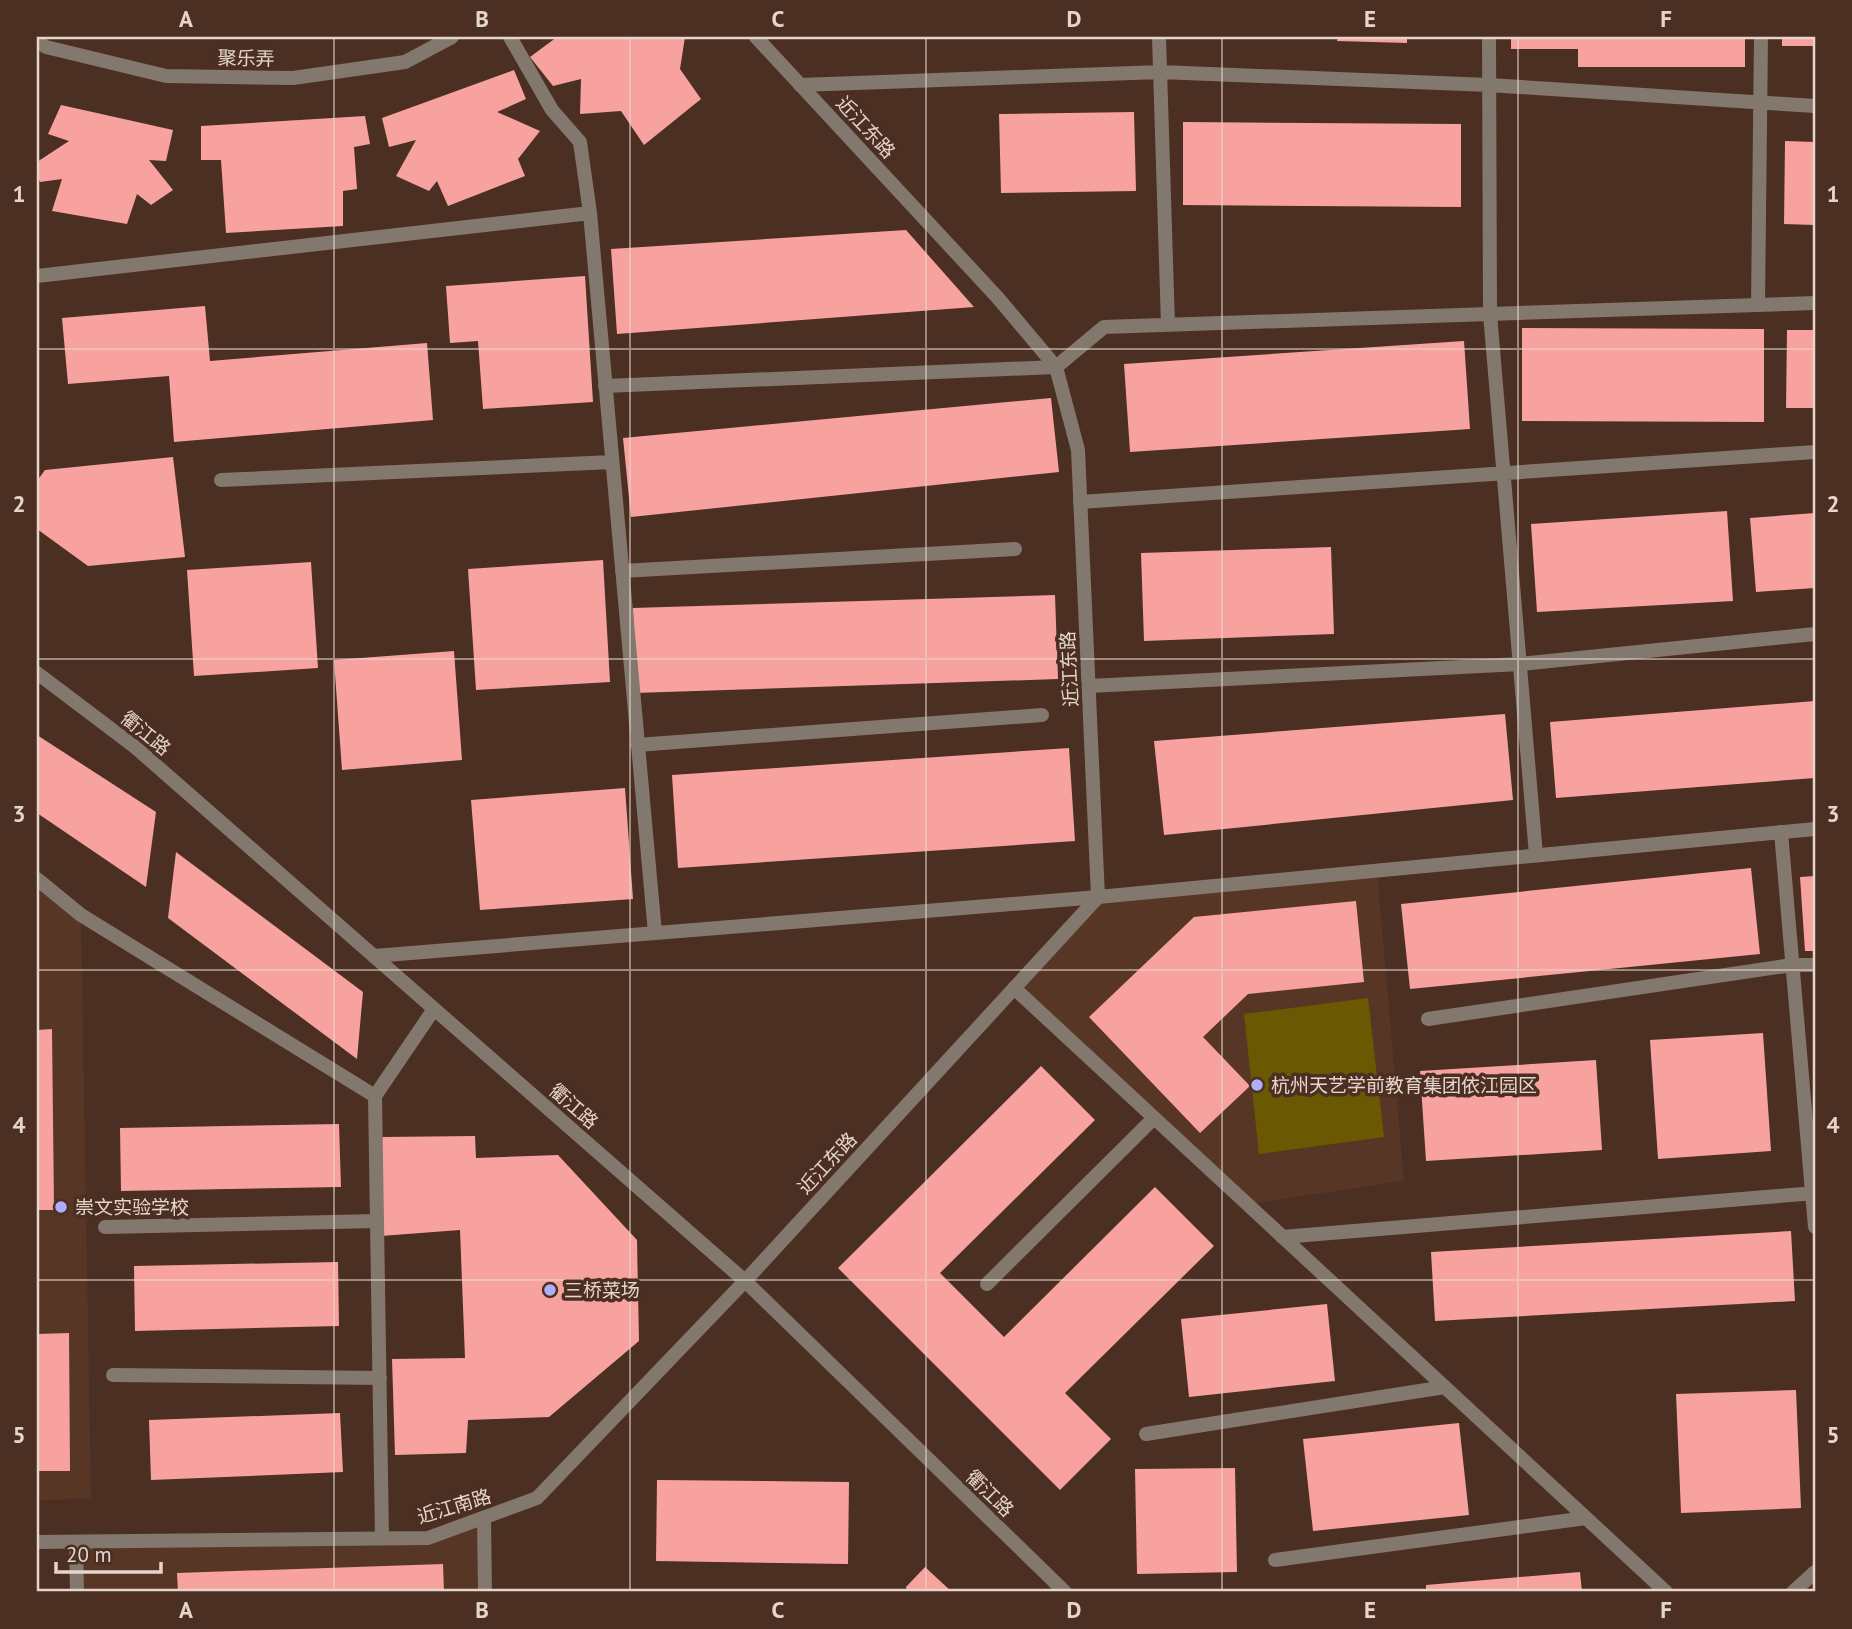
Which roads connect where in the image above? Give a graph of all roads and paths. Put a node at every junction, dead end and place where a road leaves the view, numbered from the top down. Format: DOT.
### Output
graph roads {
  1 [pos="452,37"];
  2 [pos="510,37"];
  3 [pos="756,37"];
  4 [pos="1159,37"];
  5 [pos="1489,37"];
  6 [pos="1761,37"];
  7 [pos="37,41"];
  8 [pos="1160,72"];
  9 [pos="800,85"];
  10 [pos="1489,85"];
  11 [pos="1761,104"];
  12 [pos="1815,106"];
  13 [pos="590,213"];
  14 [pos="37,276"];
  15 [pos="1815,303"];
  16 [pos="1758,305"];
  17 [pos="1490,314"];
  18 [pos="1168,325"];
  19 [pos="1056,367"];
  20 [pos="605,386"];
  21 [pos="1815,452"];
  22 [pos="612,462"];
  23 [pos="1503,474"];
  24 [pos="221,480"];
  25 [pos="1080,502"];
  26 [pos="1014,549"];
  27 [pos="622,571"];
  28 [pos="1815,634"];
  29 [pos="1520,664"];
  30 [pos="37,673"];
  31 [pos="1089,686"];
  32 [pos="1042,715"];
  33 [pos="638,745"];
  34 [pos="1815,829"];
  35 [pos="1781,832"];
  36 [pos="1536,855"];
  37 [pos="37,879"];
  38 [pos="1098,897"];
  39 [pos="654,933"];
  40 [pos="374,956"];
  41 [pos="1792,965"];
  42 [pos="1815,965"];
  43 [pos="1014,988"];
  44 [pos="434,1009"];
  45 [pos="1428,1019"];
  46 [pos="375,1096"];
  47 [pos="1154,1118"];
  48 [pos="1814,1193"];
  49 [pos="377,1221"];
  50 [pos="105,1227"];
  51 [pos="1815,1227"];
  52 [pos="1282,1237"];
  53 [pos="745,1281"];
  54 [pos="988,1284"];
  55 [pos="113,1375"];
  56 [pos="380,1378"];
  57 [pos="1445,1387"];
  58 [pos="1146,1434"];
  59 [pos="484,1518"];
  60 [pos="1586,1518"];
  61 [pos="382,1538"];
  62 [pos="37,1542"];
  63 [pos="76,1542"];
  64 [pos="1275,1560"];
  65 [pos="1815,1572"];
  66 [pos="77,1592"];
  67 [pos="485,1592"];
  68 [pos="1065,1592"];
  69 [pos="1666,1592"];
  70 [pos="1793,1592"];
  1 -- 7 [label="street, 聚乐弄"];
  2 -- 13 [label="street"];
  3 -- 9 [label="street, 近江东路"];
  4 -- 8 [label="street"];
  5 -- 10 [label="street"];
  6 -- 11 [label="street"];
  8 -- 9 [label="street"];
  8 -- 10 [label="street"];
  8 -- 18 [label="street"];
  9 -- 19 [label="street, 近江东路"];
  10 -- 11 [label="street"];
  10 -- 17 [label="street"];
  11 -- 12 [label="street"];
  11 -- 16 [label="street"];
  13 -- 14 [label="street"];
  13 -- 20 [label="street"];
  15 -- 16 [label="street"];
  16 -- 17 [label="street"];
  17 -- 18 [label="street"];
  17 -- 23 [label="street"];
  18 -- 19 [label="street"];
  19 -- 20 [label="street"];
  19 -- 25 [label="street, 近江东路"];
  20 -- 22 [label="street"];
  21 -- 23 [label="street"];
  22 -- 24 [label="street"];
  22 -- 27 [label="street"];
  23 -- 25 [label="street"];
  23 -- 29 [label="street"];
  25 -- 31 [label="street, 近江东路"];
  26 -- 27 [label="street"];
  27 -- 33 [label="street"];
  28 -- 29 [label="street"];
  29 -- 31 [label="street"];
  29 -- 36 [label="street"];
  30 -- 40 [label="street, 衢江路"];
  31 -- 38 [label="street, 近江东路"];
  32 -- 33 [label="street"];
  33 -- 39 [label="street"];
  34 -- 35 [label="street"];
  35 -- 36 [label="street"];
  35 -- 41 [label="street"];
  36 -- 38 [label="street"];
  37 -- 46 [label="street"];
  38 -- 39 [label="street"];
  38 -- 43 [label="street, 近江东路"];
  39 -- 40 [label="street"];
  40 -- 44 [label="street, 衢江路"];
  41 -- 42 [label="street"];
  41 -- 45 [label="street"];
  41 -- 48 [label="street"];
  43 -- 47 [label="street"];
  43 -- 53 [label="street, 近江东路"];
  44 -- 46 [label="street"];
  44 -- 53 [label="street, 衢江路"];
  46 -- 49 [label="street"];
  47 -- 52 [label="street"];
  47 -- 54 [label="street"];
  48 -- 51 [label="street"];
  48 -- 52 [label="street"];
  49 -- 50 [label="street"];
  49 -- 56 [label="street"];
  52 -- 57 [label="street"];
  53 -- 59 [label="street, 近江南路"];
  53 -- 68 [label="street, 衢江路"];
  55 -- 56 [label="street"];
  56 -- 61 [label="street"];
  57 -- 58 [label="street"];
  57 -- 60 [label="street"];
  59 -- 61 [label="street, 近江南路"];
  59 -- 67 [label="street"];
  60 -- 64 [label="street"];
  60 -- 69 [label="street"];
  61 -- 63 [label="street, 近江南路"];
  62 -- 63 [label="street, 近江南路"];
  63 -- 66 [label="street"];
  65 -- 70 [label="street"];
}
